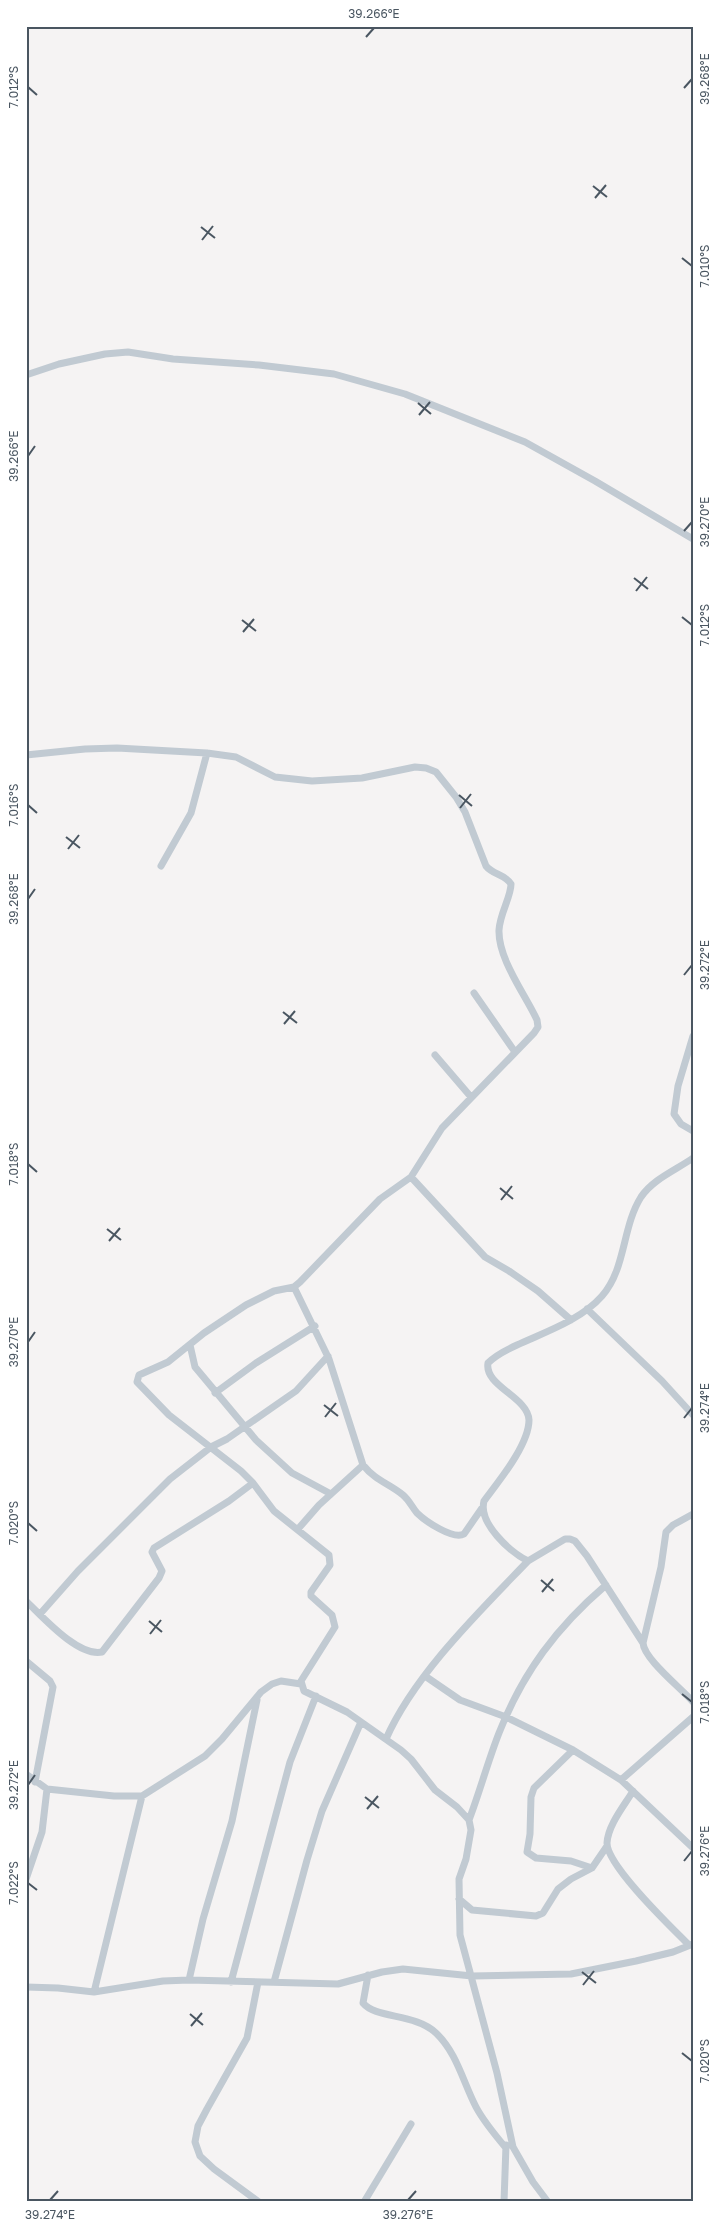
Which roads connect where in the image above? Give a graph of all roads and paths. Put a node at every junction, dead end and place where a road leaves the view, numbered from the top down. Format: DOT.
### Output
graph roads {
  1 [pos="26,376"];
  2 [pos="693,539"];
  3 [pos="207,753"];
  4 [pos="26,755"];
  5 [pos="161,866"];
  6 [pos="474,993"];
  7 [pos="693,1036"];
  8 [pos="515,1052"];
  9 [pos="435,1055"];
  10 [pos="471,1097"];
  11 [pos="693,1131"];
  12 [pos="693,1158"];
  13 [pos="411,1177"];
  14 [pos="294,1287"];
  15 [pos="587,1309"];
  16 [pos="570,1320"];
  17 [pos="315,1326"];
  18 [pos="190,1344"];
  19 [pos="328,1356"];
  20 [pos="215,1392"];
  21 [pos="693,1415"];
  22 [pos="245,1426"];
  23 [pos="210,1447"];
  24 [pos="362,1465"];
  25 [pos="253,1483"];
  26 [pos="331,1494"];
  27 [pos="482,1508"];
  28 [pos="693,1514"];
  29 [pos="298,1530"];
  30 [pos="528,1562"];
  31 [pos="606,1585"];
  32 [pos="26,1601"];
  33 [pos="40,1614"];
  34 [pos="643,1643"];
  35 [pos="26,1661"];
  36 [pos="425,1676"];
  37 [pos="301,1684"];
  38 [pos="316,1696"];
  39 [pos="257,1697"];
  40 [pos="693,1702"];
  41 [pos="693,1716"];
  42 [pos="506,1717"];
  43 [pos="361,1722"];
  44 [pos="386,1739"];
  45 [pos="573,1750"];
  46 [pos="26,1774"];
  47 [pos="621,1780"];
  48 [pos="35,1782"];
  49 [pos="47,1789"];
  50 [pos="633,1791"];
  51 [pos="142,1796"];
  52 [pos="469,1820"];
  53 [pos="607,1846"];
  54 [pos="693,1848"];
  55 [pos="592,1868"];
  56 [pos="26,1879"];
  57 [pos="459,1899"];
  58 [pos="691,1945"];
  59 [pos="368,1976"];
  60 [pos="472,1976"];
  61 [pos="188,1980"];
  62 [pos="231,1982"];
  63 [pos="258,1982"];
  64 [pos="274,1982"];
  65 [pos="26,1987"];
  66 [pos="94,1992"];
  67 [pos="411,2124"];
  68 [pos="507,2124"];
  69 [pos="506,2148"];
  70 [pos="259,2202"];
  71 [pos="364,2202"];
  72 [pos="504,2202"];
  73 [pos="548,2202"];
  1 -- 2 [label="street"];
  3 -- 4 [label="street"];
  3 -- 5 [label="street"];
  3 -- 8 [label="street"];
  6 -- 8 [label="street"];
  7 -- 11 [label="street"];
  8 -- 10 [label="street"];
  9 -- 10 [label="street"];
  10 -- 13 [label="street"];
  12 -- 15 [label="street"];
  13 -- 14 [label="street"];
  13 -- 16 [label="street"];
  14 -- 17 [label="street"];
  14 -- 18 [label="street"];
  15 -- 16 [label="street"];
  15 -- 21 [label="street"];
  16 -- 27 [label="street"];
  17 -- 19 [label="street"];
  17 -- 20 [label="street"];
  18 -- 20 [label="street"];
  18 -- 23 [label="street"];
  19 -- 22 [label="street"];
  19 -- 24 [label="street"];
  20 -- 22 [label="street"];
  22 -- 23 [label="street"];
  22 -- 26 [label="street"];
  23 -- 25 [label="street"];
  23 -- 33 [label="street"];
  24 -- 26 [label="street"];
  24 -- 27 [label="street"];
  25 -- 29 [label="street"];
  25 -- 33 [label="street"];
  26 -- 29 [label="street"];
  27 -- 30 [label="street"];
  28 -- 34 [label="street"];
  29 -- 37 [label="street"];
  30 -- 31 [label="street"];
  30 -- 36 [label="street"];
  31 -- 34 [label="street"];
  31 -- 42 [label="street"];
  32 -- 33 [label="street"];
  34 -- 40 [label="street"];
  35 -- 48 [label="street"];
  36 -- 42 [label="street"];
  36 -- 44 [label="street"];
  37 -- 38 [label="street"];
  37 -- 39 [label="street"];
  38 -- 43 [label="street"];
  38 -- 62 [label="street"];
  39 -- 51 [label="street"];
  39 -- 61 [label="street"];
  41 -- 47 [label="street"];
  42 -- 45 [label="street"];
  42 -- 52 [label="street"];
  43 -- 44 [label="street"];
  43 -- 64 [label="street"];
  44 -- 52 [label="street"];
  45 -- 47 [label="street"];
  45 -- 55 [label="street"];
  46 -- 48 [label="street"];
  47 -- 50 [label="street"];
  48 -- 49 [label="street"];
  49 -- 51 [label="street"];
  49 -- 56 [label="street"];
  50 -- 53 [label="street"];
  50 -- 54 [label="street"];
  51 -- 66 [label="street"];
  52 -- 57 [label="street"];
  53 -- 55 [label="street"];
  53 -- 58 [label="street"];
  55 -- 57 [label="street"];
  57 -- 60 [label="street"];
  58 -- 60 [label="street"];
  59 -- 60 [label="street"];
  59 -- 64 [label="street"];
  59 -- 69 [label="street"];
  60 -- 68 [label="street"];
  61 -- 62 [label="street"];
  61 -- 66 [label="street"];
  62 -- 63 [label="street"];
  63 -- 64 [label="street"];
  63 -- 70 [label="street"];
  65 -- 66 [label="street"];
  67 -- 71 [label="street"];
  68 -- 69 [label="street"];
  68 -- 73 [label="street"];
  69 -- 72 [label="street"];
}
